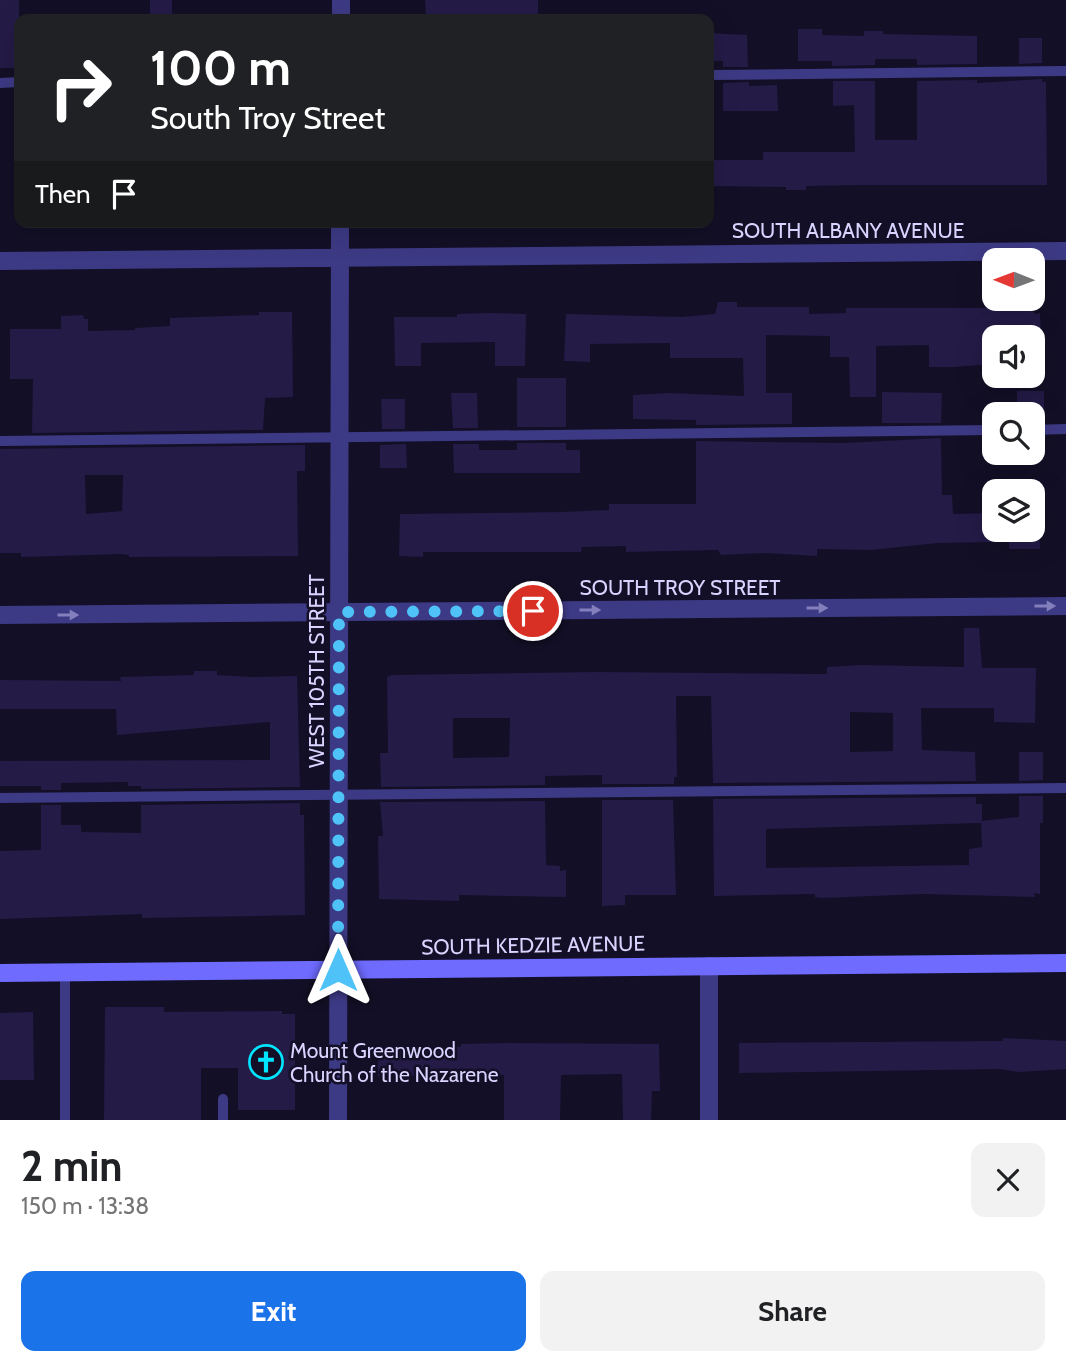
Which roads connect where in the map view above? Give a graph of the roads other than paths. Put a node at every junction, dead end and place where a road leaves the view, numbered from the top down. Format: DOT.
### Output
graph roads {
  1 [pos="1066,71"];
  2 [pos="714,75"];
  3 [pos="340,228"];
  4 [pos="1066,251"];
  5 [pos="340,256"];
  6 [pos="0,261"];
  7 [pos="1066,429"];
  8 [pos="982,430"];
  9 [pos="1045,430"];
  10 [pos="340,438"];
  11 [pos="0,441"];
  12 [pos="1066,606"];
  13 [pos="339,612"];
  14 [pos="0,615"];
  15 [pos="1066,788"];
  16 [pos="339,795"];
  17 [pos="0,798"];
  18 [pos="1066,963"];
  19 [pos="709,966"];
  20 [pos="338,970"];
  21 [pos="65,972"];
  22 [pos="0,973"];
  23 [pos="223,1099"];
  24 [pos="65,1120"];
  25 [pos="223,1120"];
  26 [pos="338,1120"];
  27 [pos="709,1120"];
  1 -- 2 [label="lane"];
  3 -- 5 [label="street, WEST 105TH STREET"];
  4 -- 5 [label="street, SOUTH ALBANY AVENUE"];
  5 -- 6 [label="street, SOUTH ALBANY AVENUE"];
  5 -- 10 [label="street, WEST 105TH STREET"];
  7 -- 9 [label="lane"];
  8 -- 10 [label="lane"];
  10 -- 11 [label="lane"];
  10 -- 13 [label="street, WEST 105TH STREET"];
  13 -- 12 [label="street, SOUTH TROY STREET, one-way"];
  14 -- 13 [label="street, SOUTH TROY STREET, one-way"];
  13 -- 16 [label="street, WEST 105TH STREET"];
  15 -- 16 [label="lane"];
  16 -- 17 [label="lane"];
  16 -- 20 [label="street, WEST 105TH STREET"];
  18 -- 19 [label="main road, SOUTH KEDZIE AVENUE"];
  19 -- 20 [label="main road, SOUTH KEDZIE AVENUE"];
  19 -- 27 [label="street"];
  20 -- 21 [label="main road, SOUTH KEDZIE AVENUE"];
  20 -- 26 [label="street, WEST 105TH STREET"];
  21 -- 22 [label="main road, SOUTH KEDZIE AVENUE"];
  21 -- 24 [label="lane"];
  23 -- 25 [label="lane"];
}
